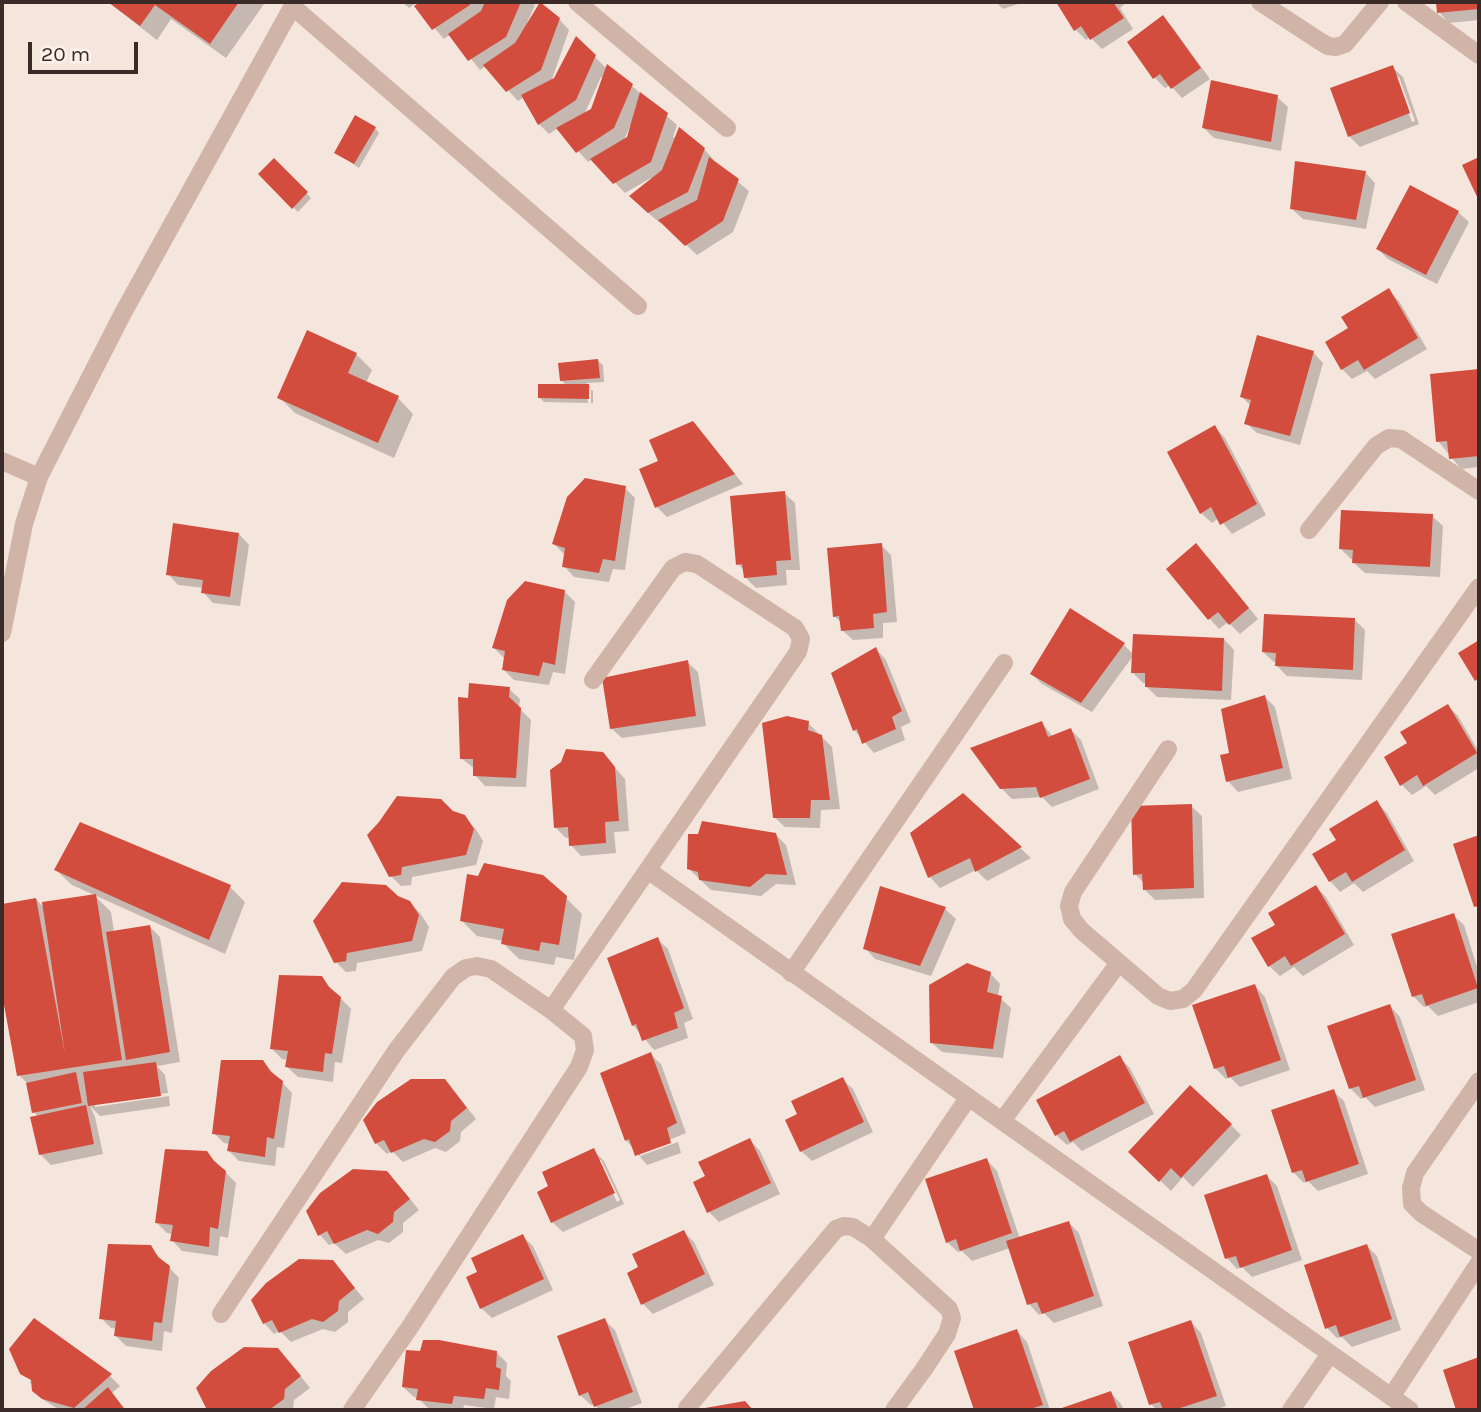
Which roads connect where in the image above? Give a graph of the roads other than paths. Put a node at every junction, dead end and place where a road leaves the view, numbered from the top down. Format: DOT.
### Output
graph roads {
  1 [pos="577,2"];
  2 [pos="1260,2"];
  3 [pos="1380,2"];
  4 [pos="1406,2"];
  5 [pos="293,4"];
  6 [pos="1479,55"];
  7 [pos="727,128"];
  8 [pos="638,306"];
  9 [pos="2,461"];
  10 [pos="39,478"];
  11 [pos="1479,491"];
  12 [pos="1309,530"];
  13 [pos="1479,587"];
  14 [pos="2,633"];
  15 [pos="1004,663"];
  16 [pos="593,680"];
  17 [pos="1168,749"];
  18 [pos="649,871"];
  19 [pos="1118,964"];
  20 [pos="791,973"];
  21 [pos="551,1010"];
  22 [pos="1479,1081"];
  23 [pos="968,1098"];
  24 [pos="1002,1121"];
  25 [pos="872,1240"];
  26 [pos="1479,1251"];
  27 [pos="1479,1263"];
  28 [pos="221,1314"];
  29 [pos="1330,1354"];
  30 [pos="1391,1397"];
  31 [pos="687,1408"];
  32 [pos="352,1410"];
  33 [pos="894,1410"];
  34 [pos="1292,1410"];
  35 [pos="1410,1410"];
  1 -- 7 [label="street"];
  2 -- 3 [label="street"];
  4 -- 6 [label="street"];
  5 -- 8 [label="street"];
  5 -- 10 [label="street"];
  9 -- 10 [label="street"];
  10 -- 14 [label="street"];
  11 -- 12 [label="street"];
  13 -- 19 [label="street"];
  15 -- 20 [label="street"];
  16 -- 18 [label="street"];
  17 -- 19 [label="street"];
  18 -- 20 [label="street"];
  18 -- 21 [label="street"];
  19 -- 24 [label="street"];
  20 -- 23 [label="street"];
  21 -- 28 [label="street"];
  21 -- 32 [label="street"];
  22 -- 26 [label="street"];
  23 -- 24 [label="street"];
  23 -- 25 [label="street"];
  24 -- 29 [label="street"];
  25 -- 31 [label="street"];
  25 -- 33 [label="street"];
  27 -- 30 [label="street"];
  29 -- 30 [label="street"];
  29 -- 34 [label="street"];
  30 -- 35 [label="street"];
}
